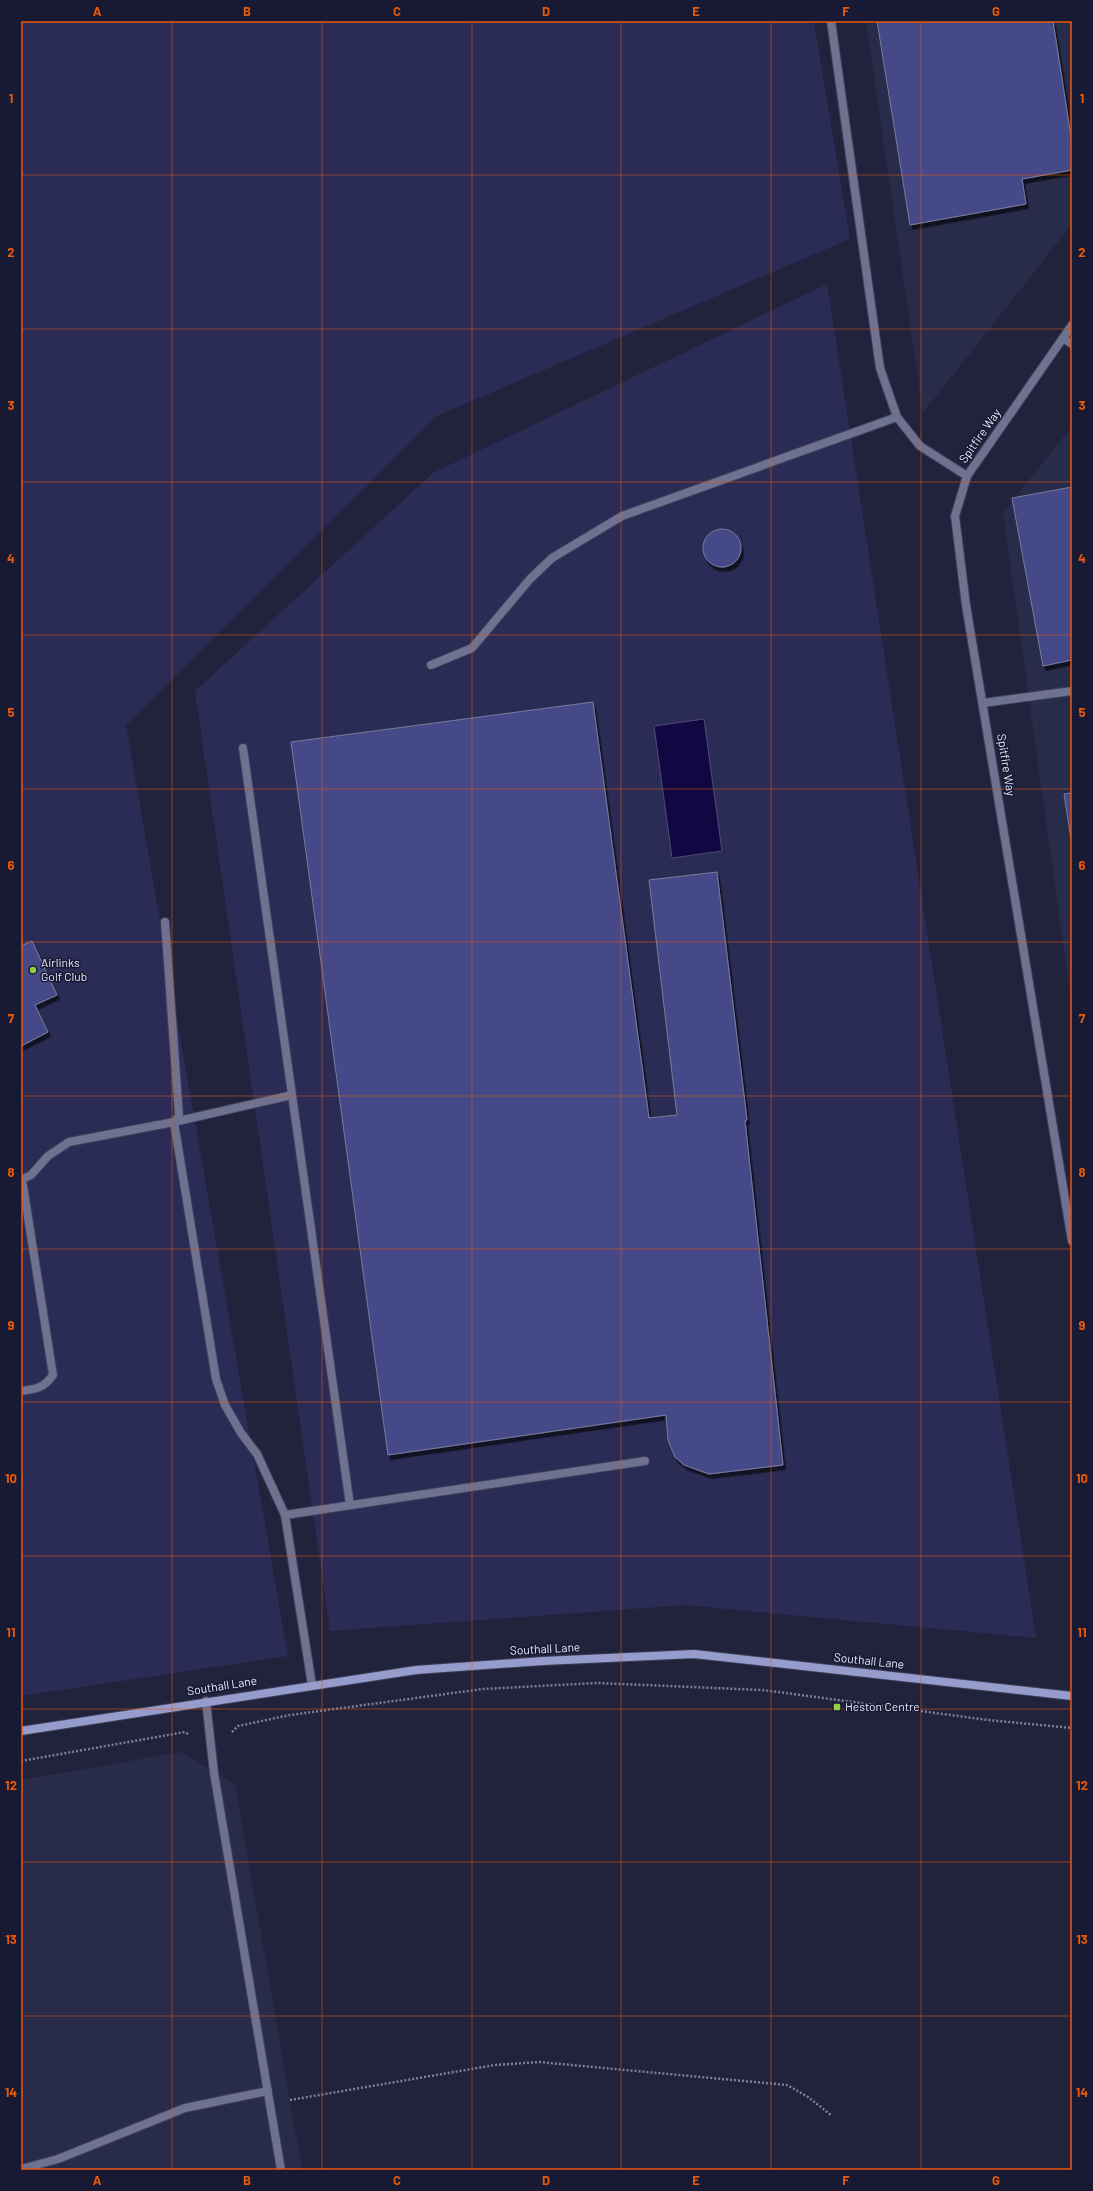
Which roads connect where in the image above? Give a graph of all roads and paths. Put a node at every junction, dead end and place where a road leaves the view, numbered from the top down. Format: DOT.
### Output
graph roads {
  1 [pos="831,21"];
  2 [pos="1072,325"];
  3 [pos="1063,338"];
  4 [pos="1072,344"];
  5 [pos="897,417"];
  6 [pos="967,476"];
  7 [pos="431,665"];
  8 [pos="1072,691"];
  9 [pos="983,703"];
  10 [pos="243,748"];
  11 [pos="165,922"];
  12 [pos="292,1095"];
  13 [pos="174,1122"];
  14 [pos="21,1180"];
  15 [pos="1072,1241"];
  16 [pos="21,1391"];
  17 [pos="646,1462"];
  18 [pos="350,1505"];
  19 [pos="285,1515"];
  20 [pos="312,1685"];
  21 [pos="1072,1696"];
  22 [pos="206,1701"];
  23 [pos="1072,1728"];
  24 [pos="21,1730"];
  25 [pos="212,1749"];
  26 [pos="21,1761"];
  27 [pos="268,2091"];
  28 [pos="270,2103"];
  29 [pos="831,2115"];
  30 [pos="21,2169"];
  31 [pos="281,2170"];
  1 -- 5 [label="lane"];
  2 -- 3 [label="lane, Spitfire Way"];
  3 -- 4 [label="lane"];
  3 -- 6 [label="lane, Spitfire Way"];
  5 -- 6 [label="lane"];
  5 -- 7 [label="lane"];
  6 -- 9 [label="lane, Spitfire Way"];
  8 -- 9 [label="lane"];
  9 -- 15 [label="lane, Spitfire Way"];
  10 -- 12 [label="lane"];
  11 -- 13 [label="lane"];
  12 -- 13 [label="lane"];
  12 -- 18 [label="lane"];
  13 -- 14 [label="lane"];
  13 -- 19 [label="lane"];
  14 -- 16 [label="lane"];
  17 -- 18 [label="lane"];
  18 -- 19 [label="lane"];
  19 -- 20 [label="lane"];
  20 -- 21 [label="street, Southall Lane"];
  20 -- 22 [label="street, Southall Lane"];
  22 -- 24 [label="street, Southall Lane"];
  22 -- 25 [label="lane"];
  23 -- 25 [label="path"];
  25 -- 26 [label="path"];
  25 -- 27 [label="lane"];
  27 -- 28 [label="lane"];
  27 -- 30 [label="lane"];
  28 -- 29 [label="path"];
  28 -- 31 [label="lane"];
}
